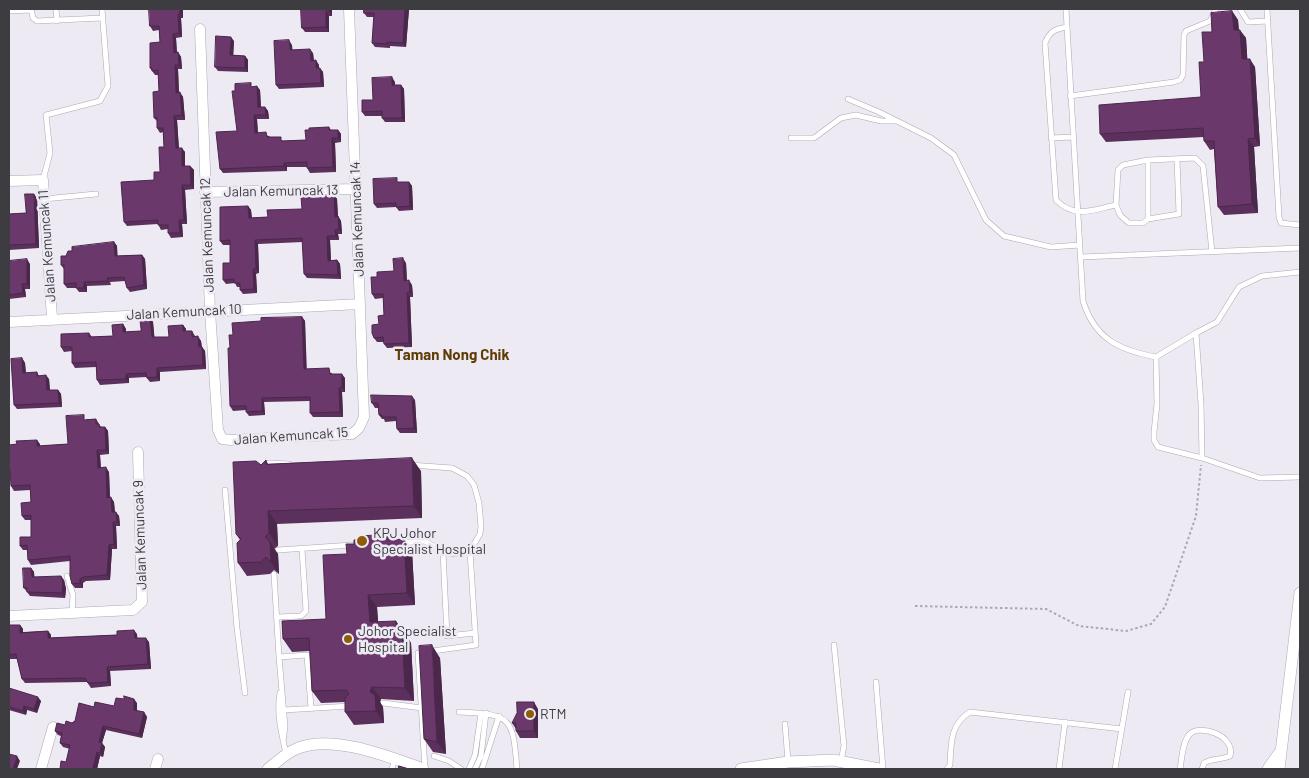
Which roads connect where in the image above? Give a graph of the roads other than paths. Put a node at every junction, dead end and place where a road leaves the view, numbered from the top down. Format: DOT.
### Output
graph roads {
  1 [pos="31,9"];
  2 [pos="56,9"];
  3 [pos="102,9"];
  4 [pos="348,9"];
  5 [pos="1066,9"];
  6 [pos="1216,9"];
  7 [pos="1240,9"];
  8 [pos="1267,9"];
  9 [pos="9,11"];
  10 [pos="102,18"];
  11 [pos="57,21"];
  12 [pos="1268,21"];
  13 [pos="1066,28"];
  14 [pos="200,29"];
  15 [pos="1070,96"];
  16 [pos="848,99"];
  17 [pos="897,121"];
  18 [pos="1073,137"];
  19 [pos="791,138"];
  20 [pos="1050,138"];
  21 [pos="1177,159"];
  22 [pos="1148,160"];
  23 [pos="43,180"];
  24 [pos="9,181"];
  25 [pos="356,189"];
  26 [pos="206,192"];
  27 [pos="96,194"];
  28 [pos="44,199"];
  29 [pos="1116,205"];
  30 [pos="1078,213"];
  31 [pos="1148,219"];
  32 [pos="1300,225"];
  33 [pos="1080,246"];
  34 [pos="1300,248"];
  35 [pos="1212,252"];
  36 [pos="1081,257"];
  37 [pos="1300,272"];
  38 [pos="360,304"];
  39 [pos="210,311"];
  40 [pos="52,318"];
  41 [pos="9,322"];
  42 [pos="1196,333"];
  43 [pos="1156,357"];
  44 [pos="359,428"];
  45 [pos="222,439"];
  46 [pos="138,452"];
  47 [pos="1202,458"];
  48 [pos="299,464"];
  49 [pos="407,465"];
  50 [pos="269,473"];
  51 [pos="1300,477"];
  52 [pos="225,490"];
  53 [pos="396,543"];
  54 [pos="357,545"];
  55 [pos="302,548"];
  56 [pos="278,550"];
  57 [pos="470,551"];
  58 [pos="230,552"];
  59 [pos="238,552"];
  60 [pos="443,552"];
  61 [pos="274,574"];
  62 [pos="68,576"];
  63 [pos="1300,593"];
  64 [pos="72,614"];
  65 [pos="9,616"];
  66 [pos="278,617"];
  67 [pos="475,633"];
  68 [pos="1298,636"];
  69 [pos="834,645"];
  70 [pos="279,657"];
  71 [pos="876,682"];
  72 [pos="281,689"];
  73 [pos="1128,692"];
  74 [pos="245,693"];
  75 [pos="383,703"];
  76 [pos="353,706"];
  77 [pos="311,708"];
  78 [pos="422,708"];
  79 [pos="284,710"];
  80 [pos="460,712"];
  81 [pos="483,713"];
  82 [pos="500,716"];
  83 [pos="1065,722"];
  84 [pos="785,724"];
  85 [pos="53,727"];
  86 [pos="1122,729"];
  87 [pos="283,741"];
  88 [pos="1281,749"];
  89 [pos="286,755"];
  90 [pos="434,756"];
  91 [pos="788,762"];
  92 [pos="837,763"];
  93 [pos="394,764"];
  94 [pos="272,768"];
  95 [pos="41,769"];
  96 [pos="424,769"];
  97 [pos="461,769"];
  98 [pos="469,769"];
  99 [pos="475,769"];
  100 [pos="482,769"];
  101 [pos="517,769"];
  102 [pos="741,769"];
  103 [pos="871,769"];
  104 [pos="883,769"];
  105 [pos="947,769"];
  106 [pos="1059,769"];
  107 [pos="1115,769"];
  108 [pos="1180,769"];
  109 [pos="1202,769"];
  110 [pos="1268,769"];
  111 [pos="1279,769"];
  1 -- 9 [label="lane"];
  1 -- 11 [label="lane"];
  2 -- 11 [label="lane"];
  3 -- 10 [label="lane, Jalan Kemuncak 11"];
  4 -- 25 [label="street, Jalan Kemuncak 14"];
  5 -- 13 [label="lane"];
  6 -- 15 [label="lane"];
  7 -- 12 [label="lane"];
  8 -- 12 [label="lane"];
  10 -- 11 [label="lane"];
  10 -- 23 [label="lane, Jalan Kemuncak 11"];
  12 -- 32 [label="lane"];
  13 -- 15 [label="lane"];
  13 -- 20 [label="lane"];
  14 -- 26 [label="street, Jalan Kemuncak 12"];
  15 -- 18 [label="lane"];
  16 -- 17 [label="lane"];
  17 -- 19 [label="lane"];
  17 -- 33 [label="lane"];
  18 -- 20 [label="lane"];
  18 -- 30 [label="lane"];
  20 -- 30 [label="lane"];
  21 -- 22 [label="lane"];
  21 -- 31 [label="lane"];
  21 -- 35 [label="lane"];
  22 -- 29 [label="lane"];
  22 -- 31 [label="lane"];
  23 -- 24 [label="street"];
  23 -- 28 [label="street, Jalan Kemuncak 11"];
  25 -- 26 [label="street, Jalan Kemuncak 13"];
  25 -- 38 [label="street, Jalan Kemuncak 14"];
  26 -- 39 [label="street, Jalan Kemuncak 12"];
  27 -- 28 [label="lane"];
  28 -- 40 [label="street, Jalan Kemuncak 11"];
  29 -- 30 [label="lane"];
  29 -- 31 [label="lane"];
  30 -- 33 [label="lane"];
  33 -- 36 [label="lane"];
  34 -- 35 [label="lane"];
  35 -- 36 [label="lane"];
  36 -- 43 [label="lane"];
  37 -- 42 [label="lane"];
  38 -- 39 [label="street, Jalan Kemuncak 10"];
  38 -- 44 [label="street, Jalan Kemuncak 14"];
  39 -- 40 [label="street, Jalan Kemuncak 10"];
  39 -- 45 [label="street, Jalan Kemuncak 12"];
  40 -- 41 [label="street, Jalan Kemuncak 10"];
  42 -- 43 [label="lane"];
  42 -- 47 [label="lane"];
  43 -- 47 [label="lane"];
  44 -- 45 [label="street, Jalan Kemuncak 15"];
  46 -- 64 [label="street, Jalan Kemuncak 9"];
  47 -- 51 [label="lane"];
  48 -- 50 [label="lane"];
  49 -- 57 [label="lane"];
  52 -- 58 [label="lane"];
  53 -- 60 [label="lane"];
  54 -- 55 [label="lane"];
  55 -- 56 [label="lane"];
  55 -- 66 [label="lane"];
  57 -- 60 [label="lane"];
  57 -- 67 [label="lane"];
  58 -- 59 [label="lane"];
  58 -- 74 [label="lane"];
  60 -- 67 [label="lane"];
  61 -- 66 [label="lane"];
  62 -- 64 [label="lane"];
  63 -- 68 [label="street"];
  64 -- 65 [label="street, Jalan Kemuncak 9"];
  66 -- 70 [label="lane"];
  67 -- 78 [label="lane"];
  68 -- 88 [label="street"];
  69 -- 92 [label="lane"];
  70 -- 72 [label="lane"];
  70 -- 77 [label="lane"];
  71 -- 104 [label="lane"];
  72 -- 79 [label="lane"];
  72 -- 87 [label="lane"];
  73 -- 86 [label="lane"];
  75 -- 78 [label="lane"];
  76 -- 77 [label="lane"];
  77 -- 79 [label="lane"];
  78 -- 96 [label="lane"];
  79 -- 87 [label="lane"];
  80 -- 81 [label="lane"];
  81 -- 82 [label="lane"];
  81 -- 98 [label="lane"];
  81 -- 99 [label="lane"];
  82 -- 100 [label="lane"];
  82 -- 101 [label="lane"];
  83 -- 86 [label="lane"];
  83 -- 105 [label="lane"];
  83 -- 106 [label="lane"];
  84 -- 91 [label="lane"];
  85 -- 95 [label="street"];
  86 -- 107 [label="lane"];
  87 -- 89 [label="lane"];
  88 -- 110 [label="street"];
  88 -- 111 [label="street"];
  89 -- 93 [label="street"];
  89 -- 94 [label="street"];
  90 -- 97 [label="lane"];
  91 -- 92 [label="street"];
  91 -- 102 [label="street"];
  92 -- 103 [label="street"];
  93 -- 96 [label="street"];
  108 -- 109 [label="lane"];
}
